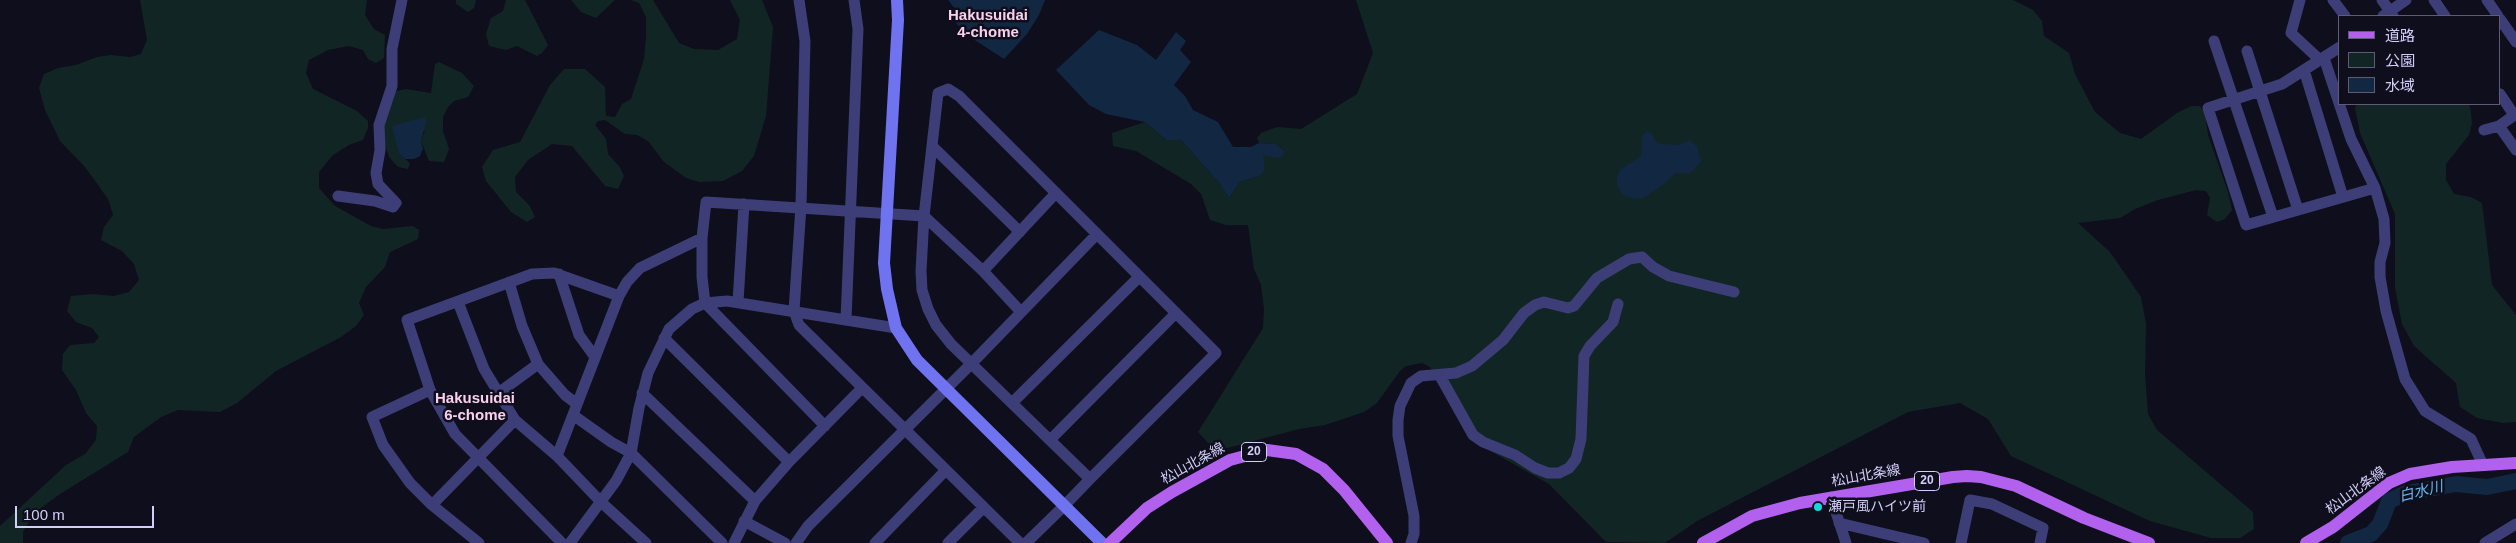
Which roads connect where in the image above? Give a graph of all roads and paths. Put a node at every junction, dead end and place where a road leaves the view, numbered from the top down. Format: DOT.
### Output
graph roads {
  1 [pos="402,0"];
  2 [pos="799,0"];
  3 [pos="854,0"];
  4 [pos="897,0"];
  5 [pos="2300,0"];
  6 [pos="2333,0"];
  7 [pos="2382,0"];
  8 [pos="2406,0"];
  9 [pos="2434,0"];
  10 [pos="2486,0"];
  11 [pos="2344,15"];
  12 [pos="2389,15"];
  13 [pos="2444,15"];
  14 [pos="2497,15"];
  15 [pos="2501,21"];
  16 [pos="2214,40"];
  17 [pos="2516,42"];
  18 [pos="2338,48"];
  19 [pos="2247,51"];
  20 [pos="2322,59"];
  21 [pos="2304,70"];
  22 [pos="2261,91"];
  23 [pos="2501,95"];
  24 [pos="2234,100"];
  25 [pos="2338,103"];
  26 [pos="2339,105"];
  27 [pos="2515,115"];
  28 [pos="2499,126"];
  29 [pos="2484,130"];
  30 [pos="932,146"];
  31 [pos="2516,150"];
  32 [pos="2375,188"];
  33 [pos="1056,194"];
  34 [pos="338,196"];
  35 [pos="2343,197"];
  36 [pos="744,204"];
  37 [pos="802,206"];
  38 [pos="852,210"];
  39 [pos="2298,210"];
  40 [pos="887,214"];
  41 [pos="924,216"];
  42 [pos="2273,217"];
  43 [pos="1020,232"];
  44 [pos="1097,234"];
  45 [pos="702,238"];
  46 [pos="984,271"];
  47 [pos="559,274"];
  48 [pos="1139,277"];
  49 [pos="509,282"];
  50 [pos="1734,292"];
  51 [pos="619,296"];
  52 [pos="458,302"];
  53 [pos="738,302"];
  54 [pos="705,304"];
  55 [pos="1618,304"];
  56 [pos="794,312"];
  57 [pos="1021,312"];
  58 [pos="1175,314"];
  59 [pos="846,319"];
  60 [pos="896,328"];
  61 [pos="664,338"];
  62 [pos="595,356"];
  63 [pos="538,364"];
  64 [pos="971,364"];
  65 [pos="1440,376"];
  66 [pos="862,388"];
  67 [pos="945,389"];
  68 [pos="430,390"];
  69 [pos="642,393"];
  70 [pos="497,394"];
  71 [pos="1013,402"];
  72 [pos="575,409"];
  73 [pos="516,420"];
  74 [pos="825,426"];
  75 [pos="904,430"];
  76 [pos="1051,439"];
  77 [pos="631,453"];
  78 [pos="557,456"];
  79 [pos="478,458"];
  80 [pos="789,462"];
  81 [pos="2516,463"];
  82 [pos="2483,465"];
  83 [pos="946,470"];
  84 [pos="1090,479"];
  85 [pos="1831,498"];
  86 [pos="754,501"];
  87 [pos="601,502"];
  88 [pos="432,505"];
  89 [pos="1064,506"];
  90 [pos="982,508"];
  91 [pos="744,521"];
  92 [pos="1839,523"];
  93 [pos="2516,524"];
  94 [pos="479,543"];
  95 [pos="562,543"];
  96 [pos="570,543"];
  97 [pos="646,543"];
  98 [pos="722,543"];
  99 [pos="734,543"];
  100 [pos="786,543"];
  101 [pos="796,543"];
  102 [pos="875,543"];
  103 [pos="948,543"];
  104 [pos="1020,543"];
  105 [pos="1026,543"];
  106 [pos="1102,543"];
  107 [pos="1110,543"];
  108 [pos="1388,543"];
  109 [pos="1410,543"];
  110 [pos="1703,543"];
  111 [pos="1846,543"];
  112 [pos="1924,543"];
  113 [pos="1961,543"];
  114 [pos="2040,543"];
  115 [pos="2149,543"];
  116 [pos="2306,543"];
  117 [pos="2485,543"];
  1 -- 34 [label="street"];
  2 -- 37 [label="street"];
  3 -- 38 [label="street"];
  4 -- 40 [label="street"];
  5 -- 20 [label="street"];
  6 -- 11 [label="street"];
  7 -- 12 [label="street"];
  8 -- 12 [label="street"];
  9 -- 13 [label="street"];
  10 -- 14 [label="street"];
  15 -- 17 [label="street"];
  16 -- 24 [label="street"];
  18 -- 20 [label="street"];
  19 -- 22 [label="street"];
  20 -- 21 [label="street"];
  20 -- 25 [label="street"];
  21 -- 22 [label="street"];
  21 -- 35 [label="street"];
  22 -- 24 [label="street"];
  22 -- 39 [label="street"];
  23 -- 27 [label="street"];
  24 -- 42 [label="street"];
  24 -- 42 [label="street"];
  26 -- 32 [label="street"];
  27 -- 28 [label="street"];
  28 -- 29 [label="street"];
  28 -- 31 [label="street"];
  30 -- 33 [label="street"];
  30 -- 41 [label="street"];
  30 -- 43 [label="street"];
  32 -- 35 [label="street"];
  32 -- 82 [label="street"];
  33 -- 43 [label="street"];
  33 -- 44 [label="street"];
  35 -- 39 [label="street"];
  36 -- 37 [label="street"];
  36 -- 45 [label="street"];
  36 -- 53 [label="street"];
  37 -- 38 [label="street"];
  37 -- 56 [label="street"];
  38 -- 40 [label="street"];
  38 -- 59 [label="street"];
  39 -- 42 [label="street"];
  40 -- 41 [label="street"];
  40 -- 60 [label="street"];
  41 -- 46 [label="street"];
  41 -- 64 [label="street"];
  43 -- 46 [label="street"];
  44 -- 48 [label="street"];
  44 -- 57 [label="street"];
  45 -- 51 [label="street"];
  45 -- 54 [label="street"];
  46 -- 57 [label="street"];
  47 -- 49 [label="street"];
  47 -- 51 [label="street"];
  47 -- 62 [label="street"];
  48 -- 58 [label="street"];
  48 -- 71 [label="street"];
  49 -- 52 [label="street"];
  49 -- 63 [label="street"];
  50 -- 65 [label="street"];
  51 -- 62 [label="street"];
  52 -- 68 [label="street"];
  52 -- 70 [label="street"];
  53 -- 54 [label="street"];
  53 -- 56 [label="street"];
  54 -- 61 [label="street"];
  54 -- 74 [label="street"];
  55 -- 65 [label="street"];
  56 -- 59 [label="street"];
  56 -- 66 [label="street"];
  57 -- 64 [label="street"];
  58 -- 76 [label="street"];
  58 -- 84 [label="street"];
  59 -- 60 [label="street"];
  60 -- 67 [label="street"];
  61 -- 69 [label="street"];
  61 -- 80 [label="street"];
  62 -- 72 [label="street"];
  63 -- 70 [label="street"];
  63 -- 72 [label="street"];
  64 -- 67 [label="street"];
  64 -- 71 [label="street"];
  65 -- 109 [label="street"];
  66 -- 74 [label="street"];
  66 -- 75 [label="street"];
  67 -- 75 [label="street"];
  67 -- 89 [label="street"];
  68 -- 79 [label="street"];
  68 -- 88 [label="street"];
  69 -- 77 [label="street"];
  69 -- 86 [label="street"];
  70 -- 73 [label="street"];
  71 -- 76 [label="street"];
  72 -- 77 [label="street"];
  72 -- 78 [label="street"];
  73 -- 78 [label="street"];
  73 -- 79 [label="street"];
  74 -- 80 [label="street"];
  75 -- 83 [label="street"];
  75 -- 101 [label="street"];
  76 -- 84 [label="street"];
  77 -- 87 [label="street"];
  77 -- 98 [label="street"];
  78 -- 87 [label="street"];
  79 -- 88 [label="street"];
  79 -- 95 [label="street"];
  80 -- 86 [label="street"];
  81 -- 82 [label="main road, 松山北条線"];
  82 -- 116 [label="main road, 松山北条線"];
  83 -- 90 [label="street"];
  83 -- 102 [label="street"];
  84 -- 89 [label="street"];
  85 -- 92 [label="street"];
  85 -- 110 [label="main road, 松山北条線 / 20"];
  85 -- 115 [label="main road, 松山北条線 / 20"];
  86 -- 91 [label="street"];
  87 -- 96 [label="street"];
  87 -- 97 [label="street"];
  88 -- 94 [label="street"];
  89 -- 105 [label="street"];
  89 -- 106 [label="street"];
  90 -- 103 [label="street"];
  90 -- 104 [label="street"];
  91 -- 99 [label="street"];
  91 -- 100 [label="street"];
  92 -- 111 [label="street"];
  92 -- 112 [label="street"];
  93 -- 117 [label="street"];
  107 -- 108 [label="main road, 松山北条線 / 20"];
  113 -- 114 [label="street"];
}
